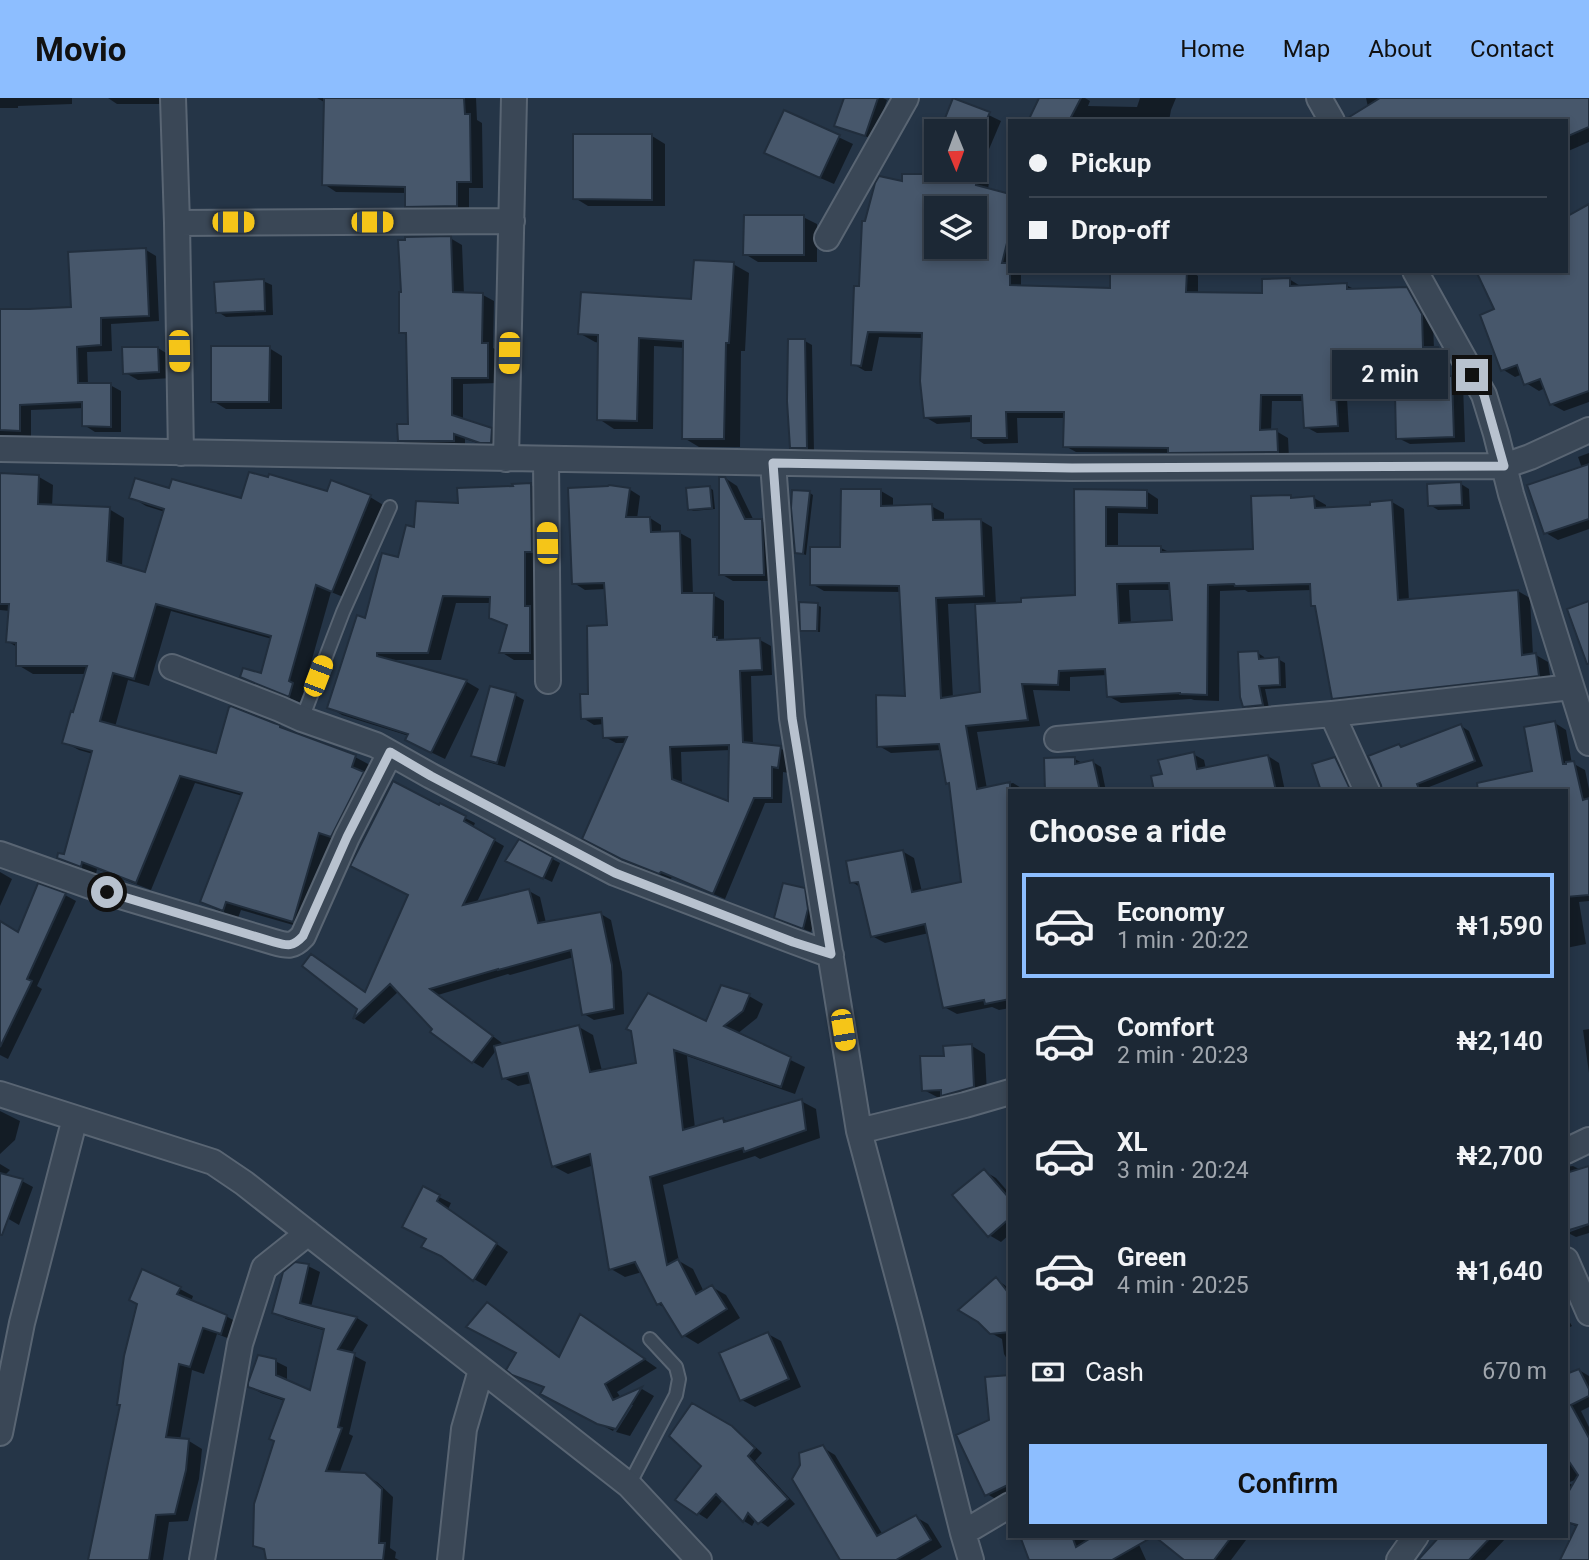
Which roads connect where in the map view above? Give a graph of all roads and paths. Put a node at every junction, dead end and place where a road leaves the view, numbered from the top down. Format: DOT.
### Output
graph roads {
  1 [pos="173,98"];
  2 [pos="514,98"];
  3 [pos="906,98"];
  4 [pos="1319,98"];
  5 [pos="1331,119"];
  6 [pos="512,221"];
  7 [pos="177,223"];
  8 [pos="827,237"];
  9 [pos="1416,273"];
  10 [pos="1589,430"];
  11 [pos="0,449"];
  12 [pos="181,453"];
  13 [pos="506,459"];
  14 [pos="546,459"];
  15 [pos="773,463"];
  16 [pos="1504,466"];
  17 [pos="390,507"];
  18 [pos="172,667"];
  19 [pos="548,681"];
  20 [pos="1571,687"];
  21 [pos="1332,714"];
  22 [pos="302,719"];
  23 [pos="1058,739"];
  24 [pos="1589,743"];
  25 [pos="390,752"];
  26 [pos="1366,789"];
  27 [pos="0,854"];
  28 [pos="831,954"];
  29 [pos="1008,1093"];
  30 [pos="0,1094"];
  31 [pos="75,1118"];
  32 [pos="859,1131"];
  33 [pos="1589,1140"];
  34 [pos="1568,1150"];
  35 [pos="307,1233"];
  36 [pos="1568,1265"];
  37 [pos="1589,1313"];
  38 [pos="650,1339"];
  39 [pos="481,1370"];
  40 [pos="0,1433"];
  41 [pos="629,1486"];
  42 [pos="1008,1506"];
  43 [pos="963,1533"];
  44 [pos="1415,1538"];
  45 [pos="201,1560"];
  46 [pos="450,1560"];
  47 [pos="699,1560"];
  48 [pos="971,1560"];
  49 [pos="1399,1560"];
  1 -- 7 [label="street"];
  2 -- 6 [label="street"];
  3 -- 8 [label="street"];
  4 -- 5 [label="street"];
  6 -- 7 [label="street"];
  6 -- 13 [label="street"];
  7 -- 12 [label="street"];
  9 -- 16 [label="street"];
  10 -- 16 [label="street"];
  11 -- 12 [label="street"];
  12 -- 13 [label="street"];
  13 -- 14 [label="street"];
  14 -- 15 [label="street"];
  14 -- 19 [label="street"];
  15 -- 16 [label="street"];
  15 -- 28 [label="street"];
  16 -- 20 [label="street"];
  17 -- 22 [label="lane"];
  18 -- 22 [label="street"];
  20 -- 21 [label="street"];
  20 -- 24 [label="street"];
  21 -- 23 [label="street"];
  21 -- 26 [label="street"];
  22 -- 25 [label="street"];
  25 -- 27 [label="street"];
  25 -- 28 [label="street"];
  28 -- 32 [label="street"];
  29 -- 32 [label="street"];
  30 -- 31 [label="street"];
  31 -- 35 [label="street"];
  31 -- 40 [label="street"];
  32 -- 43 [label="street"];
  33 -- 34 [label="street"];
  35 -- 39 [label="street"];
  35 -- 45 [label="street"];
  36 -- 37 [label="street"];
  38 -- 41 [label="lane"];
  39 -- 41 [label="street"];
  39 -- 46 [label="street"];
  41 -- 47 [label="street"];
  42 -- 43 [label="street"];
  43 -- 48 [label="street"];
  44 -- 49 [label="street"];
}
